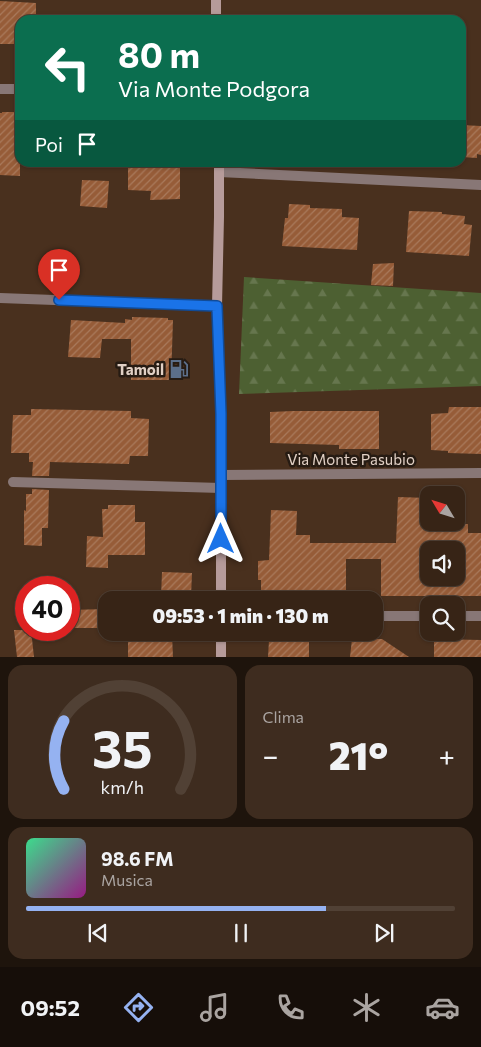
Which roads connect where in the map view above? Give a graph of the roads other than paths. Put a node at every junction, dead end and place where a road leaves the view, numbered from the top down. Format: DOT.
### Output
graph roads {
  1 [pos="216,0"];
  2 [pos="216,15"];
  3 [pos="0,89"];
  4 [pos="15,90"];
  5 [pos="219,167"];
  6 [pos="481,185"];
  7 [pos="0,298"];
  8 [pos="217,306"];
  9 [pos="481,473"];
  10 [pos="221,475"];
  11 [pos="13,482"];
  12 [pos="221,488"];
  13 [pos="221,591"];
  14 [pos="383,616"];
  15 [pos="420,616"];
  16 [pos="465,616"];
  17 [pos="481,616"];
  18 [pos="221,641"];
  19 [pos="221,657"];
  1 -- 2 [label="street"];
  3 -- 4 [label="street"];
  5 -- 6 [label="street"];
  5 -- 8 [label="street"];
  7 -- 8 [label="street"];
  8 -- 10 [label="street"];
  9 -- 10 [label="street, Via Monte Pasubio"];
  10 -- 12 [label="street"];
  11 -- 12 [label="street"];
  12 -- 13 [label="street"];
  14 -- 15 [label="street"];
  16 -- 17 [label="street"];
  18 -- 19 [label="street"];
}
